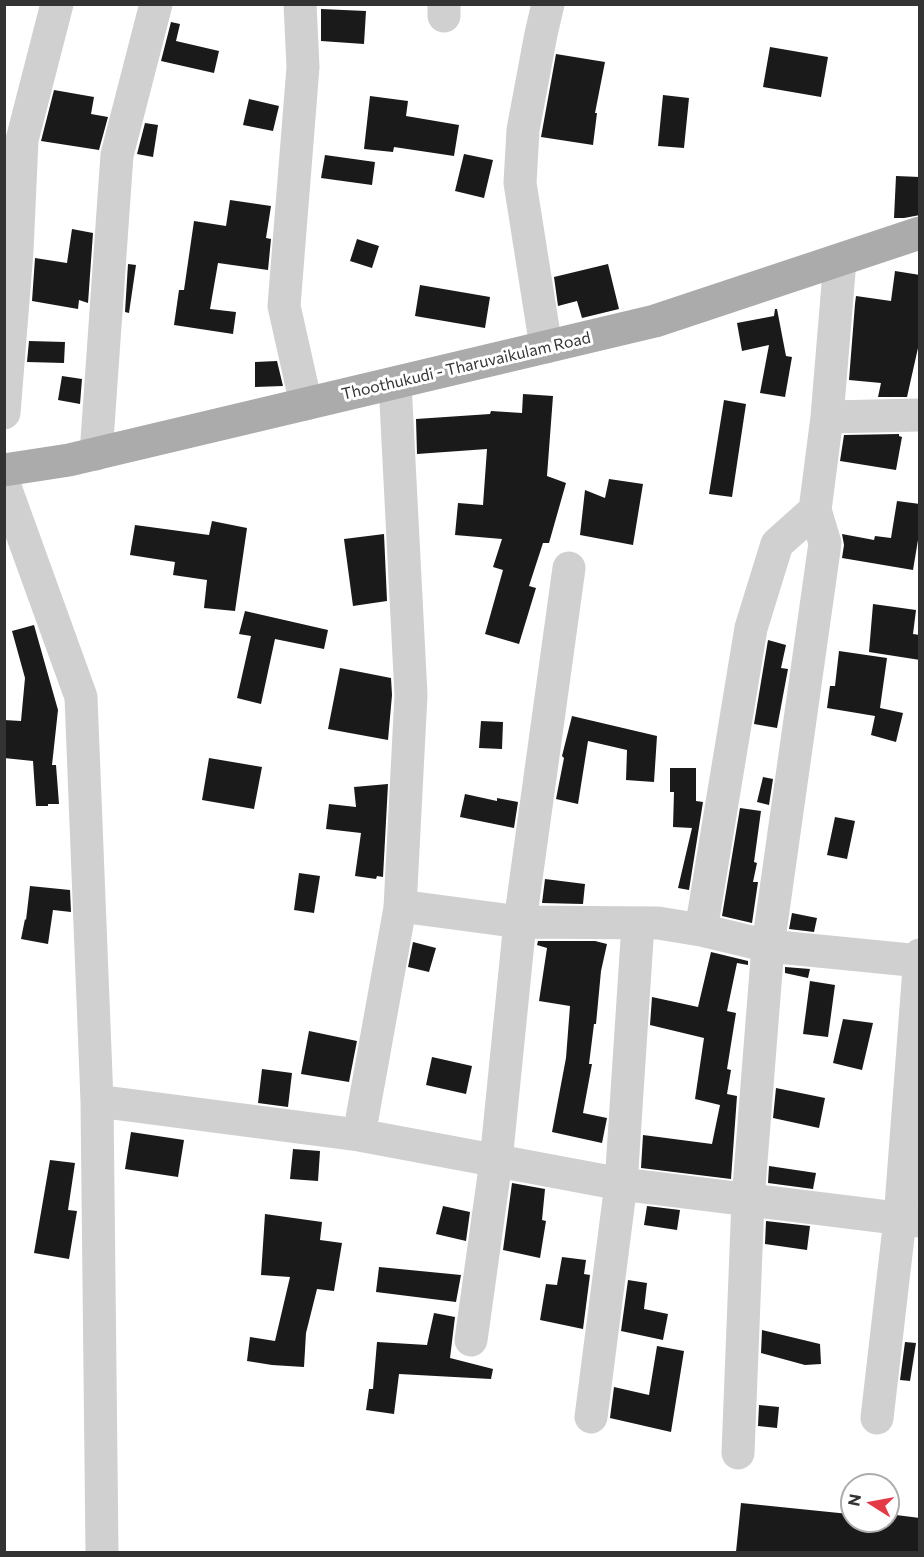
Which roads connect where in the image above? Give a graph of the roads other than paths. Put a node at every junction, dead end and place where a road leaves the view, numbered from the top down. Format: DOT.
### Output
graph roads {
  1 [pos="57,4"];
  2 [pos="156,4"];
  3 [pos="300,4"];
  4 [pos="548,4"];
  5 [pos="920,233"];
  6 [pos="840,260"];
  7 [pos="546,347"];
  8 [pos="395,383"];
  9 [pos="306,404"];
  10 [pos="4,413"];
  11 [pos="920,415"];
  12 [pos="827,417"];
  13 [pos="96,454"];
  14 [pos="4,470"];
  15 [pos="4,484"];
  16 [pos="815,510"];
  17 [pos="569,568"];
  18 [pos="400,906"];
  19 [pos="520,922"];
  20 [pos="639,924"];
  21 [pos="701,930"];
  22 [pos="768,946"];
  23 [pos="919,959"];
  24 [pos="97,1101"];
  25 [pos="359,1135"];
  26 [pos="496,1161"];
  27 [pos="621,1184"];
  28 [pos="748,1200"];
  29 [pos="910,1220"];
  30 [pos="471,1340"];
  31 [pos="591,1417"];
  32 [pos="877,1418"];
  33 [pos="738,1453"];
  34 [pos="102,1552"];
  1 -- 10 [label="street"];
  2 -- 13 [label="street"];
  3 -- 9 [label="street"];
  4 -- 7 [label="street"];
  5 -- 6 [label="main road, Thoothukudi - Tharuvaikulam Road"];
  6 -- 7 [label="main road, Thoothukudi - Tharuvaikulam Road"];
  6 -- 12 [label="street"];
  7 -- 8 [label="main road, Thoothukudi - Tharuvaikulam Road"];
  8 -- 9 [label="main road, Thoothukudi - Tharuvaikulam Road"];
  8 -- 18 [label="street"];
  9 -- 13 [label="main road, Thoothukudi - Tharuvaikulam Road"];
  11 -- 12 [label="street"];
  12 -- 16 [label="street"];
  13 -- 14 [label="main road, Thoothukudi - Tharuvaikulam Road"];
  15 -- 24 [label="street"];
  16 -- 21 [label="street"];
  16 -- 22 [label="street"];
  17 -- 19 [label="street"];
  18 -- 19 [label="street"];
  18 -- 25 [label="street"];
  19 -- 20 [label="street"];
  19 -- 26 [label="street"];
  20 -- 21 [label="street"];
  20 -- 27 [label="street"];
  21 -- 22 [label="street"];
  22 -- 23 [label="street"];
  22 -- 28 [label="street"];
  23 -- 29 [label="street"];
  24 -- 25 [label="street"];
  24 -- 34 [label="street"];
  25 -- 26 [label="street"];
  26 -- 27 [label="street"];
  26 -- 30 [label="street"];
  27 -- 28 [label="street"];
  27 -- 31 [label="street"];
  28 -- 29 [label="street"];
  28 -- 33 [label="street"];
  29 -- 32 [label="street"];
}
